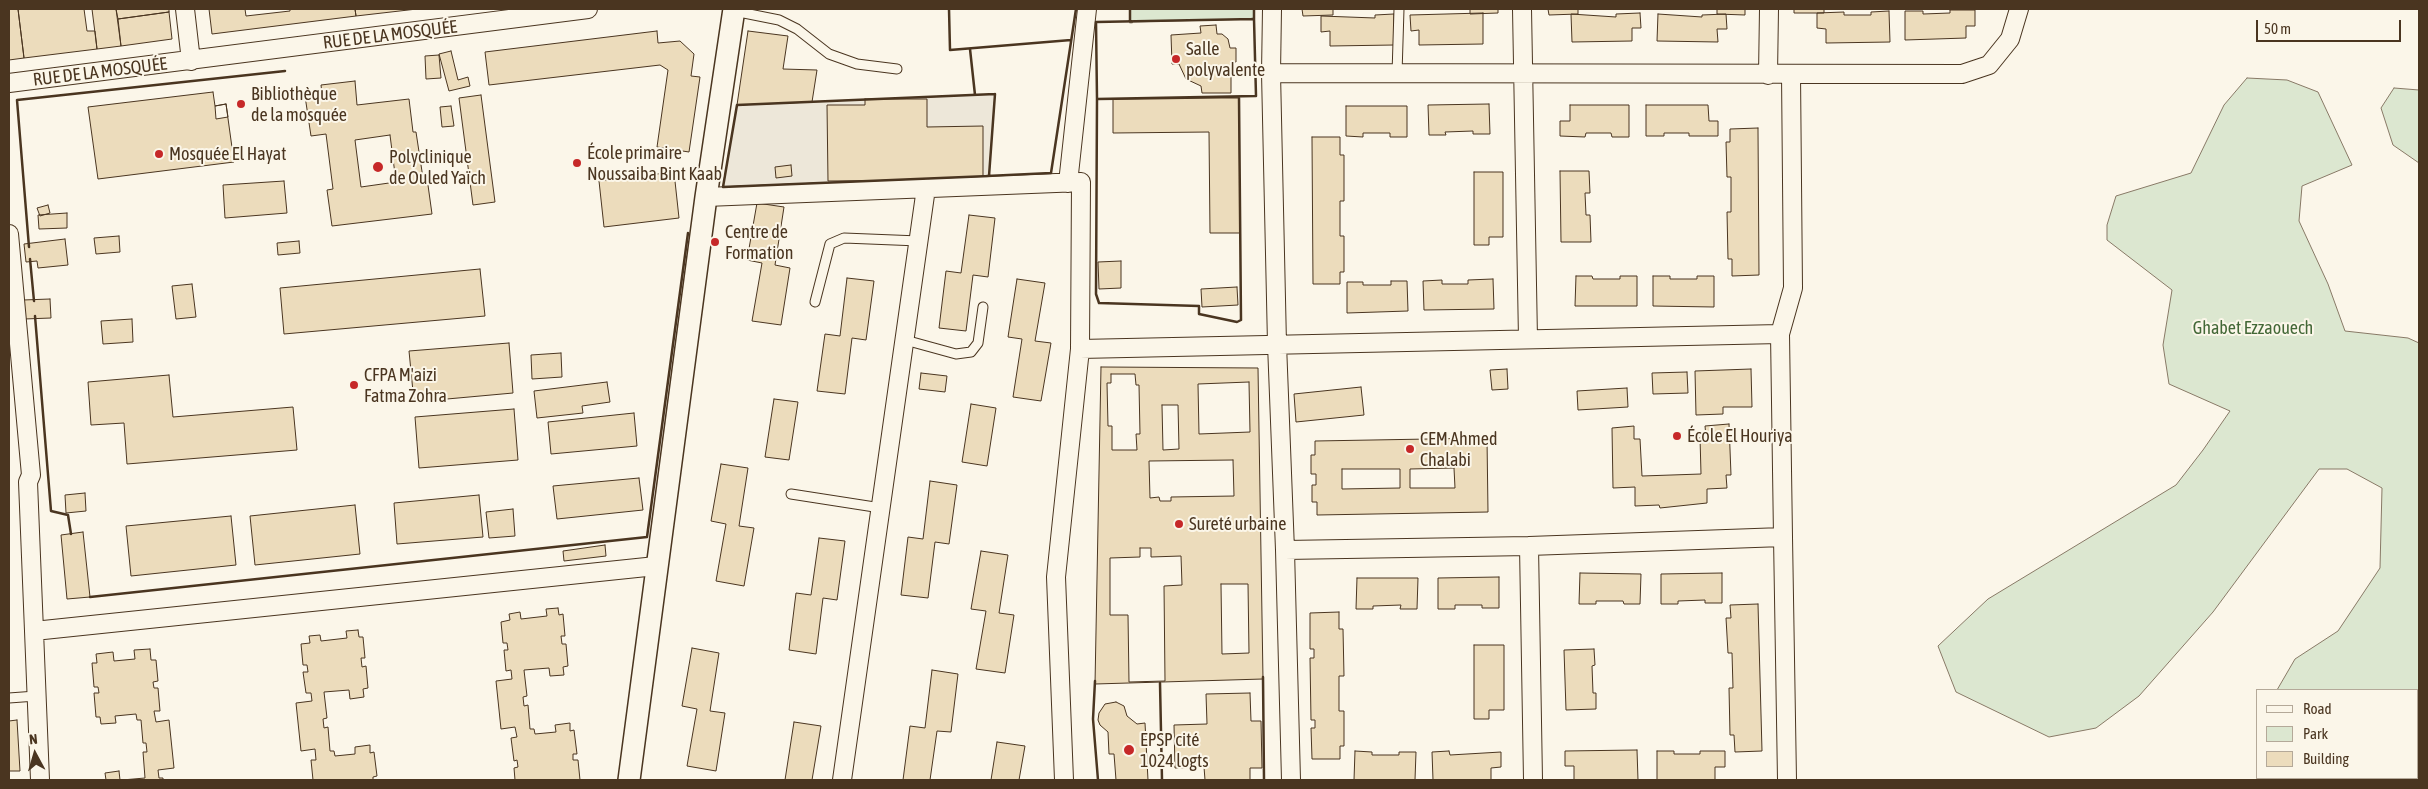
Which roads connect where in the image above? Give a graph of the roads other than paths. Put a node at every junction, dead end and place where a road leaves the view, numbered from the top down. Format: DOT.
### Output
graph roads {
  1 [pos="186,9"];
  2 [pos="588,9"];
  3 [pos="1087,9"];
  4 [pos="1272,9"];
  5 [pos="1399,9"];
  6 [pos="1522,9"];
  7 [pos="1768,9"];
  8 [pos="2019,9"];
  9 [pos="734,10"];
  10 [pos="192,61"];
  11 [pos="897,69"];
  12 [pos="1271,73"];
  13 [pos="1397,74"];
  14 [pos="1768,74"];
  15 [pos="1791,74"];
  16 [pos="1523,75"];
  17 [pos="9,83"];
  18 [pos="1068,183"];
  19 [pos="926,188"];
  20 [pos="706,197"];
  21 [pos="9,234"];
  22 [pos="919,241"];
  23 [pos="815,302"];
  24 [pos="983,307"];
  25 [pos="1780,334"];
  26 [pos="1528,339"];
  27 [pos="905,340"];
  28 [pos="1277,344"];
  29 [pos="1080,349"];
  30 [pos="16,377"];
  31 [pos="791,494"];
  32 [pos="881,508"];
  33 [pos="1783,536"];
  34 [pos="1528,546"];
  35 [pos="1285,550"];
  36 [pos="656,566"];
  37 [pos="34,631"];
  38 [pos="36,696"];
  39 [pos="9,698"];
  40 [pos="40,780"];
  41 [pos="629,780"];
  42 [pos="842,780"];
  43 [pos="1064,780"];
  44 [pos="1291,780"];
  45 [pos="1533,780"];
  46 [pos="1787,780"];
  1 -- 10 [label="street"];
  2 -- 10 [label="street, RUE DE LA MOSQUÉE"];
  3 -- 18 [label="street"];
  4 -- 12 [label="street"];
  5 -- 13 [label="lane"];
  6 -- 16 [label="street"];
  7 -- 14 [label="street"];
  8 -- 15 [label="street"];
  9 -- 11 [label="lane"];
  9 -- 20 [label="street"];
  10 -- 17 [label="street, RUE DE LA MOSQUÉE"];
  12 -- 13 [label="street"];
  12 -- 28 [label="street"];
  13 -- 16 [label="street"];
  14 -- 15 [label="street"];
  14 -- 16 [label="street"];
  15 -- 25 [label="street"];
  16 -- 26 [label="street"];
  18 -- 19 [label="street"];
  18 -- 29 [label="street"];
  19 -- 20 [label="street"];
  19 -- 22 [label="street"];
  20 -- 36 [label="street"];
  21 -- 30 [label="street"];
  22 -- 23 [label="lane"];
  22 -- 27 [label="street"];
  24 -- 27 [label="lane"];
  25 -- 26 [label="street"];
  25 -- 33 [label="street"];
  26 -- 28 [label="street"];
  27 -- 32 [label="street"];
  28 -- 29 [label="street"];
  28 -- 35 [label="street"];
  29 -- 43 [label="street"];
  30 -- 37 [label="street"];
  31 -- 32 [label="lane"];
  32 -- 42 [label="street"];
  33 -- 34 [label="street"];
  33 -- 46 [label="street"];
  34 -- 35 [label="street"];
  34 -- 45 [label="street"];
  35 -- 44 [label="street"];
  36 -- 37 [label="street"];
  36 -- 41 [label="street"];
  37 -- 38 [label="street"];
  38 -- 39 [label="lane"];
  38 -- 40 [label="street"];
}
